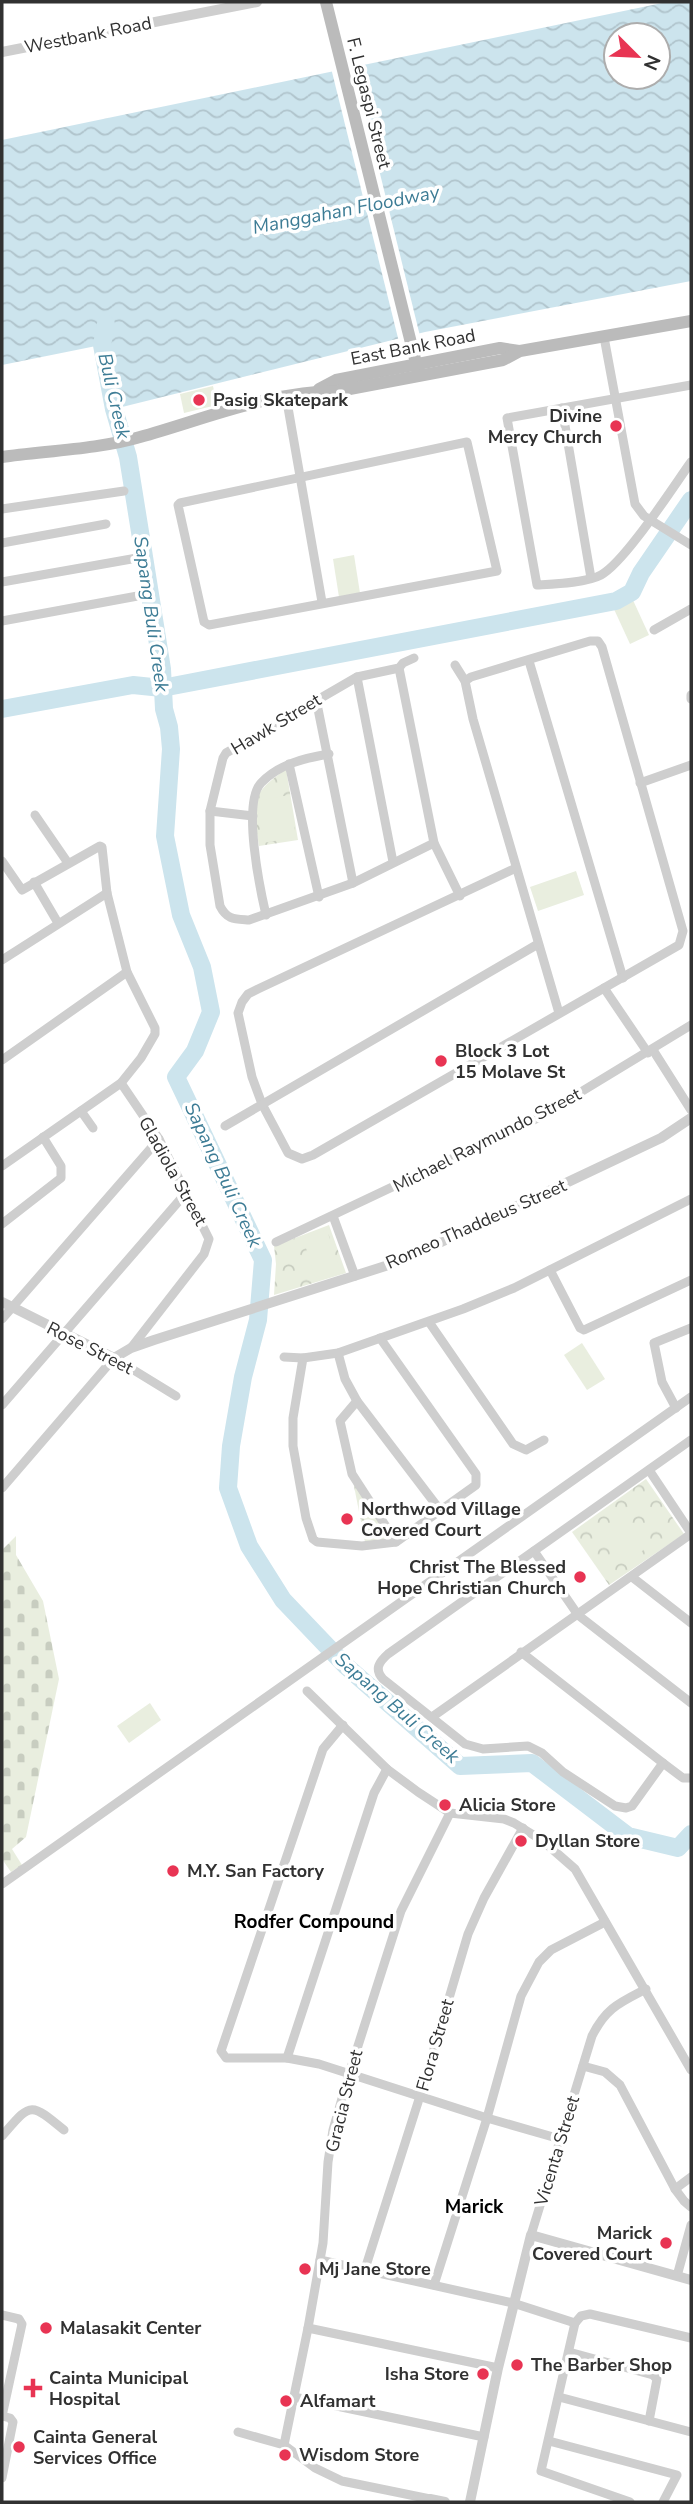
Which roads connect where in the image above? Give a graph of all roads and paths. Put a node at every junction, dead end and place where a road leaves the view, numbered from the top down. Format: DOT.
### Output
graph roads {
  1 [pos="257,2"];
  2 [pos="327,7"];
  3 [pos="2,52"];
  4 [pos="691,321"];
  5 [pos="604,337"];
  6 [pos="417,369"];
  7 [pos="691,385"];
  8 [pos="286,396"];
  9 [pos="615,399"];
  10 [pos="562,408"];
  11 [pos="2,457"];
  12 [pos="691,462"];
  13 [pos="300,477"];
  14 [pos="124,491"];
  15 [pos="2,509"];
  16 [pos="649,519"];
  17 [pos="106,524"];
  18 [pos="2,543"];
  19 [pos="691,545"];
  20 [pos="137,558"];
  21 [pos="592,578"];
  22 [pos="2,582"];
  23 [pos="143,594"];
  24 [pos="322,603"];
  25 [pos="691,609"];
  26 [pos="2,621"];
  27 [pos="654,629"];
  28 [pos="414,658"];
  29 [pos="529,661"];
  30 [pos="455,665"];
  31 [pos="399,668"];
  32 [pos="357,677"];
  33 [pos="465,681"];
  34 [pos="316,699"];
  35 [pos="329,754"];
  36 [pos="289,764"];
  37 [pos="691,765"];
  38 [pos="639,783"];
  39 [pos="210,811"];
  40 [pos="35,816"];
  41 [pos="253,816"];
  42 [pos="434,843"];
  43 [pos="2,861"];
  44 [pos="393,862"];
  45 [pos="68,863"];
  46 [pos="516,868"];
  47 [pos="34,882"];
  48 [pos="353,883"];
  49 [pos="107,893"];
  50 [pos="460,896"];
  51 [pos="318,897"];
  52 [pos="265,915"];
  53 [pos="58,923"];
  54 [pos="538,944"];
  55 [pos="2,960"];
  56 [pos="127,972"];
  57 [pos="623,978"];
  58 [pos="604,988"];
  59 [pos="559,1013"];
  60 [pos="691,1025"];
  61 [pos="650,1051"];
  62 [pos="2,1060"];
  63 [pos="121,1083"];
  64 [pos="262,1104"];
  65 [pos="691,1110"];
  66 [pos="81,1111"];
  67 [pos="691,1118"];
  68 [pos="225,1126"];
  69 [pos="93,1128"];
  70 [pos="43,1137"];
  71 [pos="159,1139"];
  72 [pos="2,1166"];
  73 [pos="185,1194"];
  74 [pos="691,1199"];
  75 [pos="333,1216"];
  76 [pos="2,1224"];
  77 [pos="276,1242"];
  78 [pos="550,1270"];
  79 [pos="355,1276"];
  80 [pos="691,1280"];
  81 [pos="7,1305"];
  82 [pos="2,1319"];
  83 [pos="429,1322"];
  84 [pos="691,1328"];
  85 [pos="64,1335"];
  86 [pos="380,1338"];
  87 [pos="131,1348"];
  88 [pos="338,1353"];
  89 [pos="284,1357"];
  90 [pos="114,1358"];
  91 [pos="303,1358"];
  92 [pos="176,1396"];
  93 [pos="691,1397"];
  94 [pos="357,1401"];
  95 [pos="2,1405"];
  96 [pos="676,1408"];
  97 [pos="544,1440"];
  98 [pos="691,1440"];
  99 [pos="649,1470"];
  100 [pos="2,1488"];
  101 [pos="440,1510"];
  102 [pos="691,1534"];
  103 [pos="396,1542"];
  104 [pos="534,1552"];
  105 [pos="632,1577"];
  106 [pos="578,1615"];
  107 [pos="691,1623"];
  108 [pos="521,1652"];
  109 [pos="307,1691"];
  110 [pos="691,1703"];
  111 [pos="432,1717"];
  112 [pos="343,1725"];
  113 [pos="663,1763"];
  114 [pos="387,1769"];
  115 [pos="691,1778"];
  116 [pos="450,1813"];
  117 [pos="523,1828"];
  118 [pos="2,1884"];
  119 [pos="605,1922"];
  120 [pos="646,1989"];
  121 [pos="287,2058"];
  122 [pos="583,2066"];
  123 [pos="691,2070"];
  124 [pos="349,2074"];
  125 [pos="420,2096"];
  126 [pos="486,2118"];
  127 [pos="64,2130"];
  128 [pos="2,2136"];
  129 [pos="560,2139"];
  130 [pos="691,2177"];
  131 [pos="675,2189"];
  132 [pos="691,2207"];
  133 [pos="691,2225"];
  134 [pos="531,2235"];
  135 [pos="320,2260"];
  136 [pos="365,2269"];
  137 [pos="677,2276"];
  138 [pos="691,2280"];
  139 [pos="434,2285"];
  140 [pos="513,2303"];
  141 [pos="2,2315"];
  142 [pos="575,2323"];
  143 [pos="309,2328"];
  144 [pos="691,2338"];
  145 [pos="569,2352"];
  146 [pos="498,2368"];
  147 [pos="294,2397"];
  148 [pos="559,2397"];
  149 [pos="2,2416"];
  150 [pos="649,2421"];
  151 [pos="238,2432"];
  152 [pos="691,2432"];
  153 [pos="484,2437"];
  154 [pos="548,2441"];
  155 [pos="284,2445"];
  156 [pos="2,2478"];
  157 [pos="430,2501"];
  158 [pos="445,2502"];
  159 [pos="470,2502"];
  160 [pos="630,2502"];
  161 [pos="663,2502"];
  1 -- 3 [label="street, Westbank Road"];
  2 -- 6 [label="main road, F. Legaspi Street"];
  4 -- 5 [label="main road, East Bank Road"];
  5 -- 6 [label="main road, East Bank Road"];
  5 -- 9 [label="street"];
  6 -- 8 [label="main road, East Bank Road"];
  7 -- 9 [label="street"];
  8 -- 11 [label="main road, East Bank Road"];
  8 -- 13 [label="street"];
  9 -- 10 [label="street"];
  9 -- 16 [label="street"];
  10 -- 21 [label="street"];
  10 -- 21 [label="street"];
  12 -- 16 [label="street"];
  13 -- 24 [label="street"];
  13 -- 24 [label="street"];
  13 -- 24 [label="street"];
  14 -- 15 [label="street"];
  16 -- 19 [label="street"];
  16 -- 21 [label="street"];
  17 -- 18 [label="street"];
  20 -- 22 [label="street"];
  23 -- 26 [label="street"];
  25 -- 27 [label="street"];
  28 -- 31 [label="street, Hawk Street"];
  29 -- 33 [label="street"];
  29 -- 38 [label="street"];
  29 -- 57 [label="street"];
  30 -- 33 [label="street"];
  31 -- 32 [label="street, Hawk Street"];
  31 -- 42 [label="street"];
  32 -- 34 [label="street, Hawk Street"];
  32 -- 44 [label="street"];
  33 -- 46 [label="street"];
  34 -- 35 [label="street"];
  34 -- 39 [label="street, Hawk Street"];
  35 -- 36 [label="street"];
  35 -- 48 [label="street"];
  36 -- 41 [label="street"];
  36 -- 51 [label="street"];
  37 -- 38 [label="street"];
  38 -- 57 [label="street"];
  39 -- 41 [label="street"];
  39 -- 52 [label="street, Hawk Street"];
  40 -- 45 [label="street"];
  41 -- 52 [label="street"];
  42 -- 44 [label="street, Hawk Street"];
  42 -- 50 [label="street"];
  43 -- 47 [label="street"];
  44 -- 48 [label="street, Hawk Street"];
  45 -- 47 [label="street"];
  45 -- 49 [label="street"];
  46 -- 50 [label="street"];
  46 -- 54 [label="street"];
  47 -- 53 [label="street"];
  48 -- 51 [label="street, Hawk Street"];
  49 -- 53 [label="street"];
  49 -- 56 [label="street"];
  50 -- 64 [label="street"];
  51 -- 52 [label="street, Hawk Street"];
  53 -- 55 [label="street"];
  54 -- 59 [label="street"];
  54 -- 64 [label="street"];
  56 -- 62 [label="street"];
  56 -- 63 [label="street"];
  57 -- 58 [label="street"];
  58 -- 59 [label="street"];
  58 -- 61 [label="street"];
  59 -- 64 [label="street"];
  60 -- 61 [label="street, Michael Raymundo Street"];
  61 -- 65 [label="street"];
  61 -- 75 [label="street, Michael Raymundo Street"];
  63 -- 66 [label="street"];
  63 -- 71 [label="street, Gladiola Street"];
  64 -- 68 [label="street"];
  66 -- 69 [label="street"];
  66 -- 70 [label="street"];
  67 -- 79 [label="street, Romeo Thaddeus Street"];
  70 -- 72 [label="street"];
  70 -- 76 [label="street"];
  71 -- 73 [label="street, Gladiola Street"];
  71 -- 81 [label="street"];
  73 -- 85 [label="street"];
  73 -- 87 [label="street, Gladiola Street"];
  74 -- 78 [label="street"];
  75 -- 77 [label="street, Michael Raymundo Street"];
  75 -- 79 [label="street"];
  78 -- 80 [label="street"];
  78 -- 83 [label="street"];
  79 -- 87 [label="street, Romeo Thaddeus Street"];
  81 -- 82 [label="street"];
  81 -- 85 [label="street, Rose Street"];
  83 -- 86 [label="street"];
  83 -- 97 [label="street"];
  84 -- 96 [label="street"];
  85 -- 90 [label="street, Rose Street"];
  85 -- 95 [label="street"];
  86 -- 88 [label="street"];
  86 -- 101 [label="street"];
  87 -- 90 [label="street, Gladiola Street"];
  88 -- 91 [label="street"];
  88 -- 94 [label="street"];
  89 -- 91 [label="street"];
  90 -- 92 [label="street, Rose Street"];
  90 -- 100 [label="street, Gladiola Street"];
  91 -- 103 [label="street"];
  93 -- 96 [label="street"];
  94 -- 101 [label="street"];
  94 -- 103 [label="street"];
  96 -- 118 [label="street"];
  98 -- 99 [label="street"];
  99 -- 102 [label="street"];
  99 -- 104 [label="street"];
  101 -- 103 [label="street"];
  102 -- 105 [label="street"];
  104 -- 106 [label="street"];
  104 -- 111 [label="street"];
  105 -- 106 [label="street"];
  105 -- 107 [label="street"];
  106 -- 108 [label="street"];
  106 -- 110 [label="street"];
  108 -- 111 [label="street"];
  108 -- 113 [label="street"];
  109 -- 112 [label="street"];
  111 -- 113 [label="street"];
  112 -- 114 [label="street"];
  112 -- 121 [label="street"];
  113 -- 115 [label="street"];
  114 -- 116 [label="street"];
  114 -- 121 [label="street"];
  116 -- 117 [label="street"];
  116 -- 124 [label="street, Gracia Street"];
  117 -- 119 [label="street"];
  117 -- 125 [label="street, Flora Street"];
  119 -- 120 [label="street"];
  119 -- 126 [label="street"];
  120 -- 122 [label="street, Vicenta Street"];
  120 -- 123 [label="street"];
  121 -- 124 [label="street"];
  122 -- 129 [label="street, Vicenta Street"];
  122 -- 131 [label="street"];
  124 -- 125 [label="street"];
  124 -- 135 [label="street, Gracia Street"];
  125 -- 126 [label="street"];
  125 -- 136 [label="street, Flora Street"];
  126 -- 129 [label="street"];
  126 -- 139 [label="street"];
  127 -- 128 [label="street"];
  129 -- 134 [label="street, Vicenta Street"];
  130 -- 131 [label="street"];
  131 -- 132 [label="street"];
  133 -- 137 [label="street"];
  134 -- 137 [label="street"];
  134 -- 140 [label="street, Vicenta Street"];
  135 -- 136 [label="street"];
  135 -- 143 [label="street, Gracia Street"];
  136 -- 139 [label="street"];
  137 -- 138 [label="street"];
  139 -- 140 [label="street"];
  140 -- 142 [label="street"];
  140 -- 146 [label="street, Vicenta Street"];
  141 -- 149 [label="street"];
  142 -- 144 [label="street"];
  142 -- 145 [label="street"];
  143 -- 146 [label="street"];
  143 -- 147 [label="street, Gracia Street"];
  145 -- 148 [label="street"];
  145 -- 150 [label="street"];
  146 -- 153 [label="street, Vicenta Street"];
  147 -- 153 [label="street"];
  147 -- 155 [label="street, Gracia Street"];
  148 -- 150 [label="street"];
  148 -- 154 [label="street"];
  149 -- 156 [label="street"];
  150 -- 152 [label="street"];
  151 -- 155 [label="street"];
  153 -- 159 [label="street, Vicenta Street"];
  154 -- 160 [label="street"];
  154 -- 161 [label="street"];
  155 -- 157 [label="street"];
  157 -- 158 [label="street"];
}
